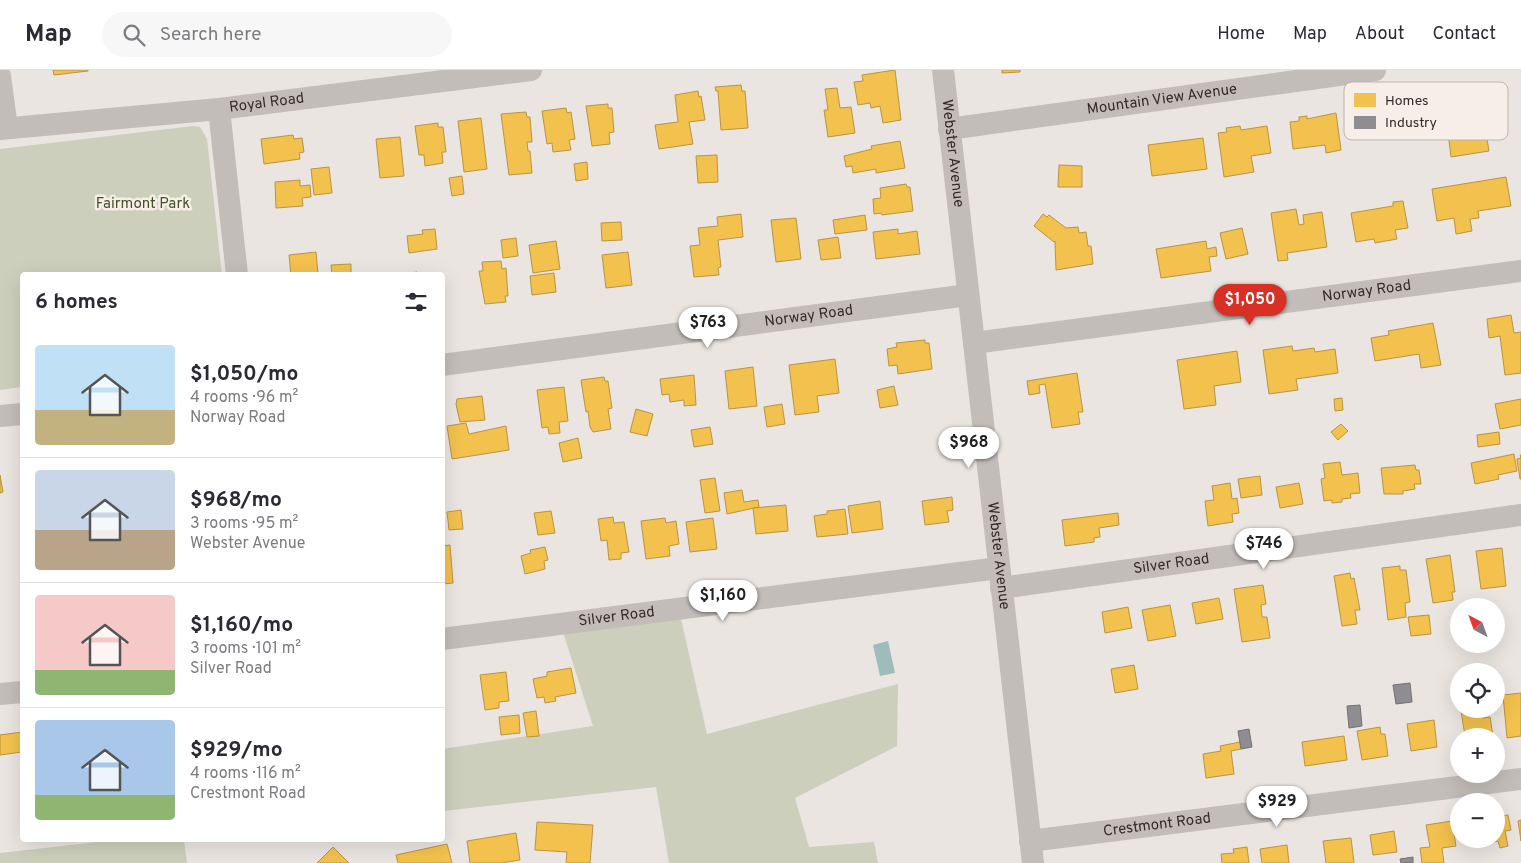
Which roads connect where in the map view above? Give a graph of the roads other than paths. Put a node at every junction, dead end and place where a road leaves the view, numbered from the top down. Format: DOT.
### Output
graph roads {
  1 [pos="531,70"];
  2 [pos="942,70"];
  3 [pos="1375,70"];
  4 [pos="0,76"];
  5 [pos="220,109"];
  6 [pos="3,128"];
  7 [pos="949,129"];
  8 [pos="1521,270"];
  9 [pos="237,272"];
  10 [pos="968,295"];
  11 [pos="974,343"];
  12 [pos="445,365"];
  13 [pos="20,414"];
  14 [pos="0,416"];
  15 [pos="1521,515"];
  16 [pos="1000,578"];
  17 [pos="445,639"];
  18 [pos="20,692"];
  19 [pos="0,694"];
  20 [pos="1521,779"];
  21 [pos="1031,852"];
  1 -- 5 [label="street, Royal Road"];
  2 -- 7 [label="street, Webster Avenue"];
  3 -- 7 [label="street, Mountain View Avenue"];
  4 -- 6 [label="street"];
  5 -- 6 [label="street, Royal Road"];
  5 -- 9 [label="street"];
  7 -- 10 [label="street, Webster Avenue"];
  8 -- 11 [label="street, Norway Road"];
  10 -- 11 [label="street, Webster Avenue"];
  10 -- 12 [label="street, Norway Road"];
  11 -- 16 [label="street, Webster Avenue"];
  13 -- 14 [label="street"];
  15 -- 16 [label="street, Silver Road"];
  16 -- 17 [label="street, Silver Road"];
  16 -- 21 [label="street, Webster Avenue"];
  18 -- 19 [label="street"];
  20 -- 21 [label="street, Crestmont Road"];
}
